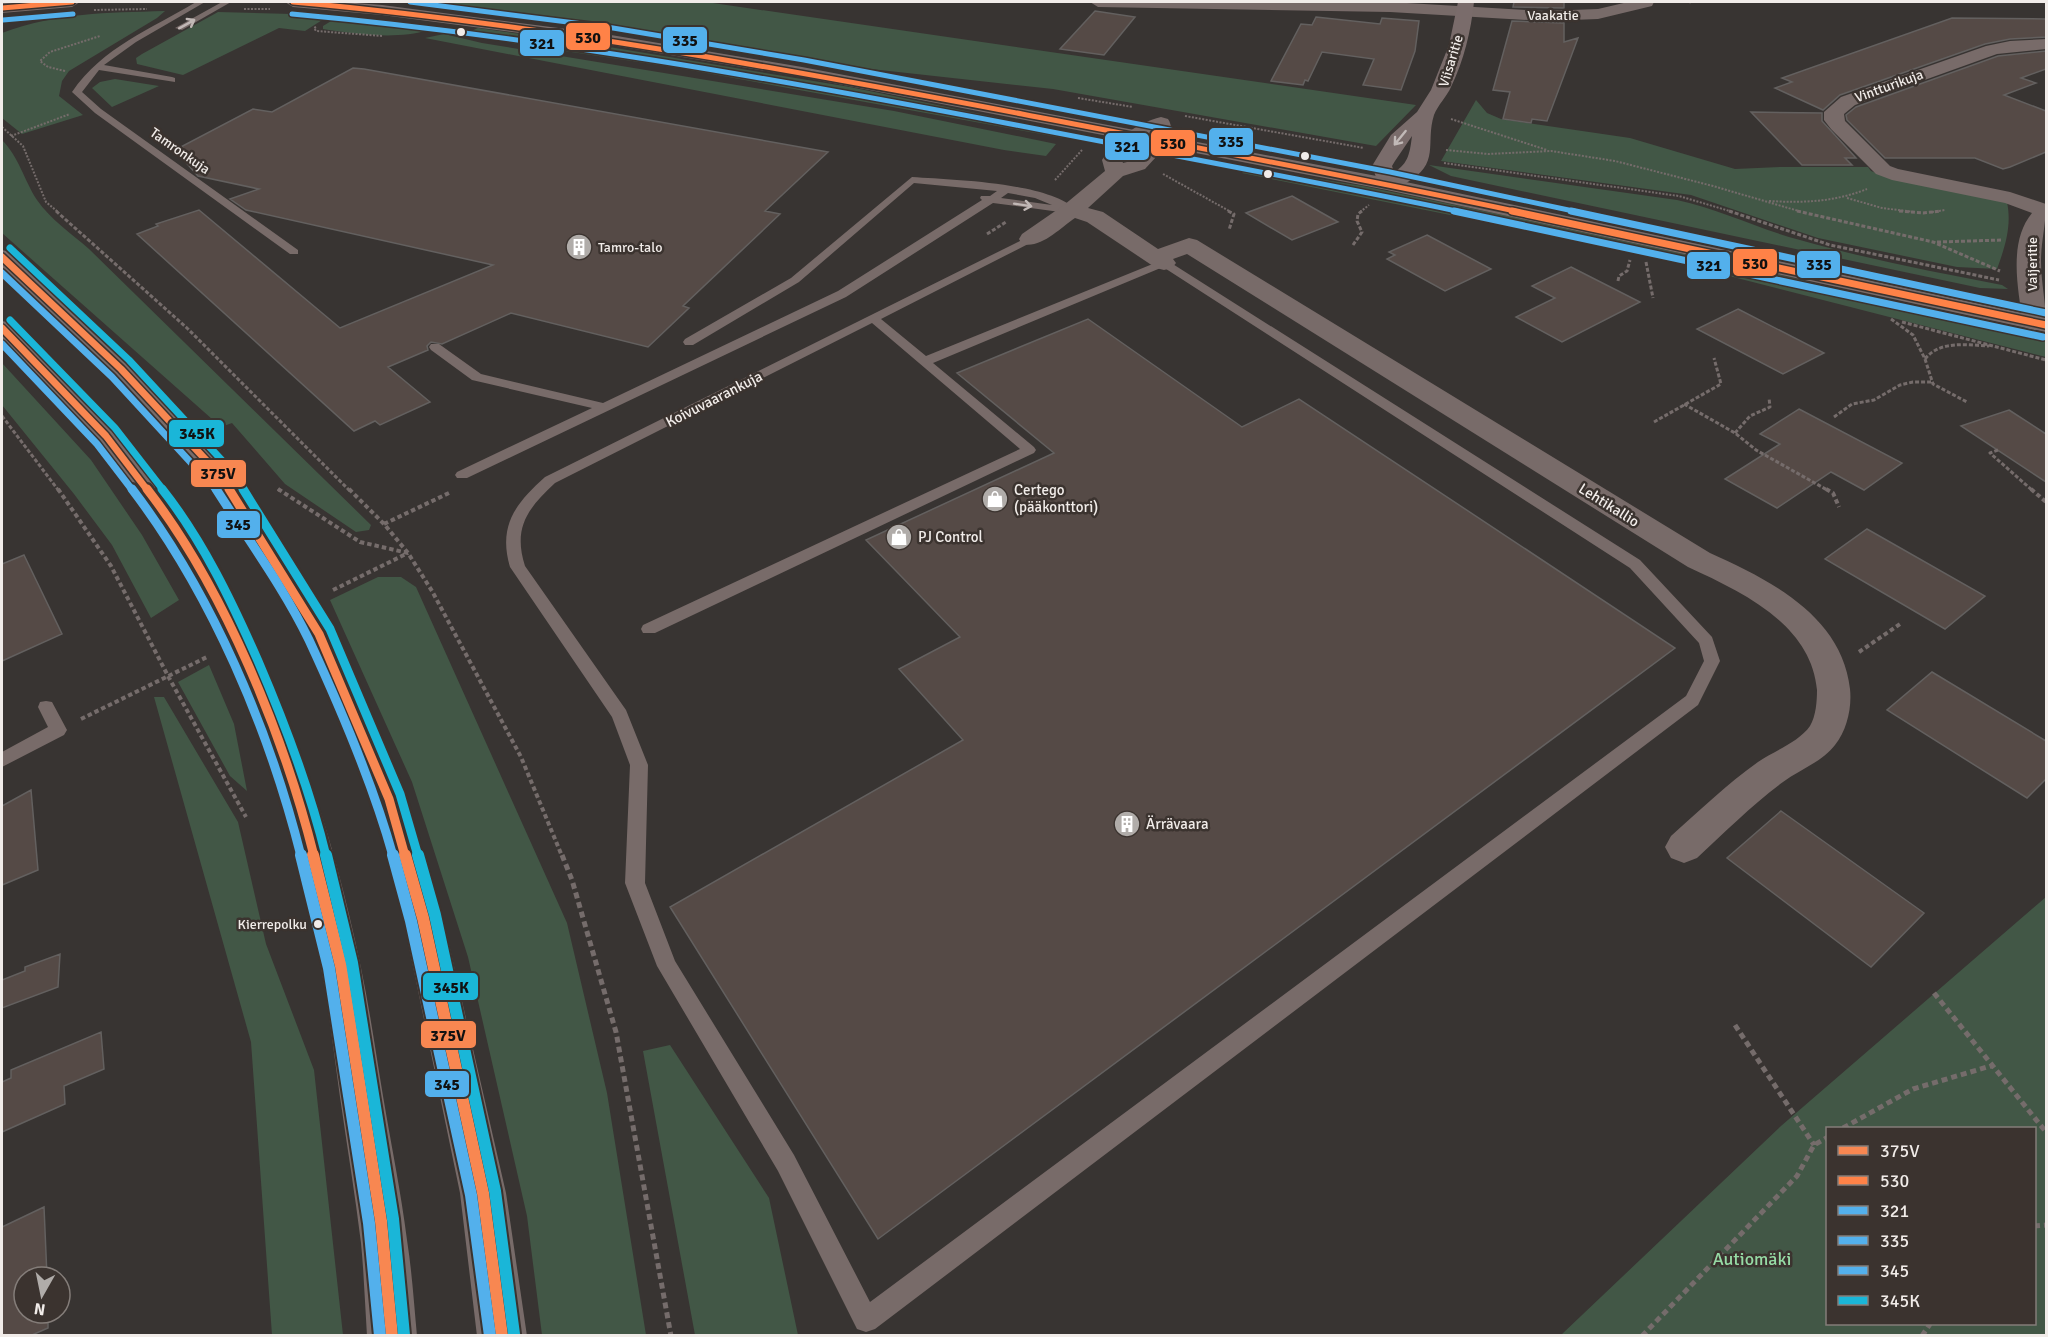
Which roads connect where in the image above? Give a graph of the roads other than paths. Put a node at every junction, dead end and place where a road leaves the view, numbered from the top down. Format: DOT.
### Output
graph roads {
  1 [pos="72,2"];
  2 [pos="201,2"];
  3 [pos="227,2"];
  4 [pos="388,2"];
  5 [pos="1098,2"];
  6 [pos="1647,2"];
  7 [pos="287,6"];
  8 [pos="1466,7"];
  9 [pos="2,8"];
  10 [pos="169,34"];
  11 [pos="605,39"];
  12 [pos="2046,44"];
  13 [pos="129,56"];
  14 [pos="94,70"];
  15 [pos="802,72"];
  16 [pos="172,80"];
  17 [pos="1425,116"];
  18 [pos="1161,132"];
  19 [pos="1133,136"];
  20 [pos="1424,160"];
  21 [pos="1386,168"];
  22 [pos="1116,172"];
  23 [pos="947,185"];
  24 [pos="1006,189"];
  25 [pos="991,200"];
  26 [pos="1072,210"];
  27 [pos="2046,211"];
  28 [pos="1030,239"];
  29 [pos="294,252"];
  30 [pos="2,257"];
  31 [pos="1160,260"];
  32 [pos="2038,309"];
  33 [pos="874,319"];
  34 [pos="2,328"];
  35 [pos="689,342"];
  36 [pos="435,347"];
  37 [pos="926,361"];
  38 [pos="604,407"];
  39 [pos="462,475"];
  40 [pos="648,629"];
  41 [pos="46,707"];
  42 [pos="2,760"];
  43 [pos="1684,847"];
  44 [pos="392,1335"];
  45 [pos="502,1335"];
  1 -- 9 [label="main road"];
  2 -- 14 [label="lane, Tamronkuja"];
  10 -- 3 [label="lane, one-way"];
  4 -- 11 [label="main road"];
  5 -- 8 [label="main road, Vaakatie"];
  6 -- 8 [label="main road, Vaakatie"];
  7 -- 11 [label="main road"];
  8 -- 17 [label="street, Viisaritie"];
  11 -- 15 [label="main road"];
  12 -- 27 [label="main road, Vintturikuja"];
  13 -- 14 [label="lane"];
  14 -- 16 [label="lane"];
  14 -- 29 [label="lane, Tamronkuja"];
  15 -- 18 [label="main road"];
  15 -- 19 [label="main road"];
  17 -- 20 [label="street, Viisaritie"];
  17 -- 21 [label="street, Viisaritie, one-way"];
  18 -- 19 [label="main road"];
  18 -- 21 [label="main road"];
  18 -- 22 [label="main road, Koivuvaarankuja"];
  19 -- 22 [label="main road"];
  20 -- 21 [label="main road"];
  20 -- 32 [label="main road"];
  21 -- 32 [label="main road"];
  22 -- 26 [label="main road, Koivuvaarankuja"];
  23 -- 24 [label="lane"];
  23 -- 25 [label="lane"];
  23 -- 35 [label="lane"];
  24 -- 25 [label="lane"];
  24 -- 26 [label="lane"];
  25 -- 26 [label="lane, one-way"];
  25 -- 38 [label="lane"];
  26 -- 28 [label="main road, Koivuvaarankuja"];
  26 -- 31 [label="main road"];
  27 -- 32 [label="main road, Vaijeritie"];
  28 -- 33 [label="lane, Koivuvaarankuja"];
  30 -- 45 [label="main road"];
  31 -- 33 [label="lane, Koivuvaarankuja"];
  31 -- 37 [label="lane"];
  31 -- 43 [label="main road, Lehtikallio"];
  33 -- 37 [label="lane"];
  34 -- 44 [label="main road"];
  36 -- 38 [label="lane"];
  37 -- 40 [label="lane"];
  38 -- 39 [label="lane"];
  41 -- 42 [label="lane"];
}
